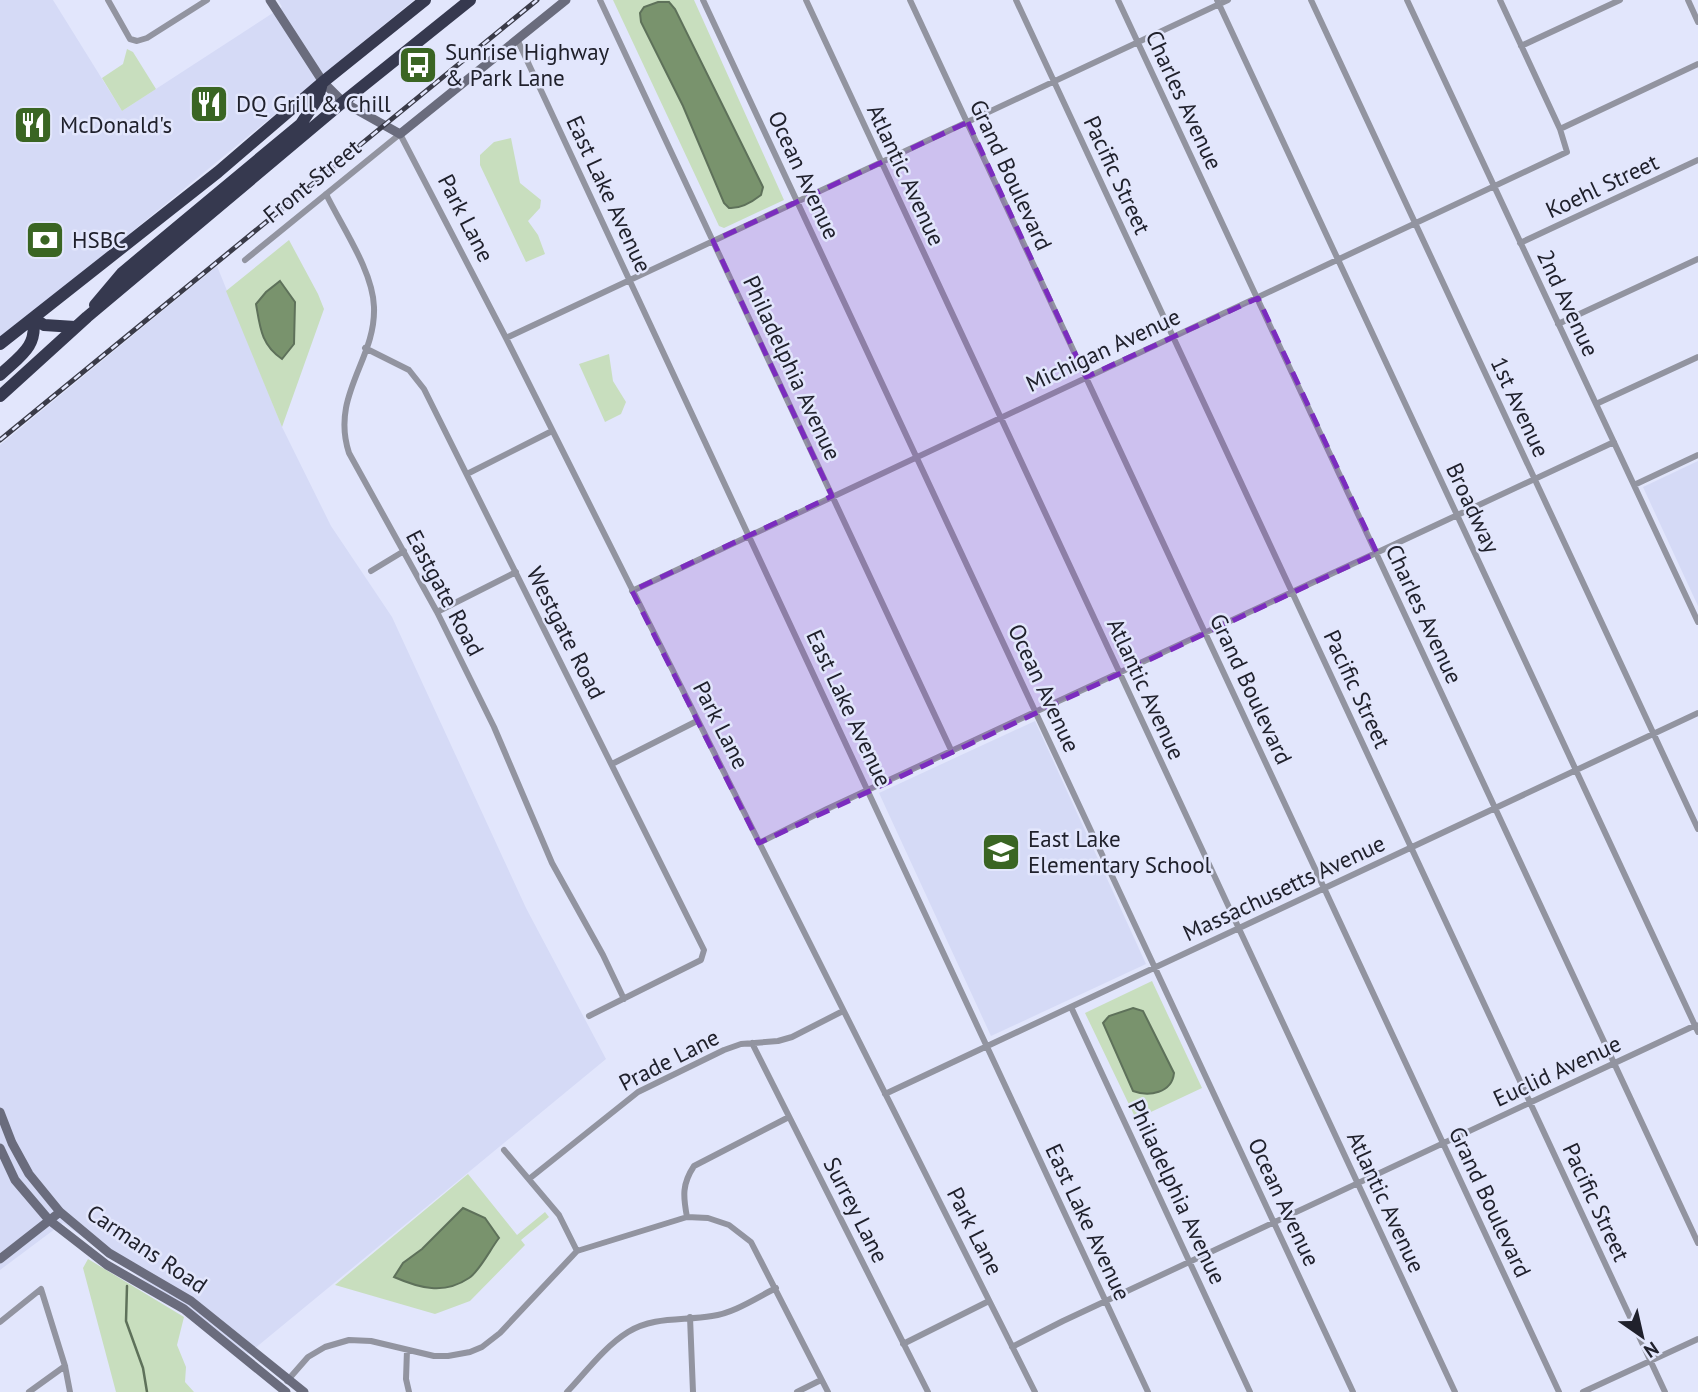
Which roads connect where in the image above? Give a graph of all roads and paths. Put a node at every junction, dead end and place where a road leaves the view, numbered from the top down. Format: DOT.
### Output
graph roads {
  1 [pos="107,0"];
  2 [pos="207,0"];
  3 [pos="270,0"];
  4 [pos="425,0"];
  5 [pos="460,0"];
  6 [pos="470,0"];
  7 [pos="566,0"];
  8 [pos="600,0"];
  9 [pos="703,0"];
  10 [pos="806,0"];
  11 [pos="910,0"];
  12 [pos="1016,0"];
  13 [pos="1118,0"];
  14 [pos="1228,0"];
  15 [pos="1311,0"];
  16 [pos="1407,0"];
  17 [pos="1500,0"];
  18 [pos="1620,0"];
  19 [pos="1688,0"];
  20 [pos="1218,2"];
  21 [pos="1698,22"];
  22 [pos="438,26"];
  23 [pos="517,39"];
  24 [pos="1138,42"];
  25 [pos="1521,46"];
  26 [pos="1698,64"];
  27 [pos="323,82"];
  28 [pos="1054,82"];
  29 [pos="344,102"];
  30 [pos="968,122"];
  31 [pos="1560,129"];
  32 [pos="401,134"];
  33 [pos="1698,160"];
  34 [pos="881,162"];
  35 [pos="218,172"];
  36 [pos="1494,186"];
  37 [pos="326,194"];
  38 [pos="797,202"];
  39 [pos="197,210"];
  40 [pos="1415,223"];
  41 [pos="195,228"];
  42 [pos="713,241"];
  43 [pos="1520,243"];
  44 [pos="1698,259"];
  45 [pos="244,260"];
  46 [pos="1338,260"];
  47 [pos="629,280"];
  48 [pos="1258,298"];
  49 [pos="87,317"];
  50 [pos="33,318"];
  51 [pos="1558,324"];
  52 [pos="75,327"];
  53 [pos="1173,337"];
  54 [pos="506,338"];
  55 [pos="0,344"];
  56 [pos="365,348"];
  57 [pos="1698,357"];
  58 [pos="0,375"];
  59 [pos="1086,377"];
  60 [pos="0,396"];
  61 [pos="1596,404"];
  62 [pos="1000,418"];
  63 [pos="552,431"];
  64 [pos="1614,442"];
  65 [pos="1698,455"];
  66 [pos="916,457"];
  67 [pos="467,474"];
  68 [pos="1535,479"];
  69 [pos="1634,485"];
  70 [pos="832,496"];
  71 [pos="1457,515"];
  72 [pos="748,535"];
  73 [pos="404,551"];
  74 [pos="1377,553"];
  75 [pos="371,570"];
  76 [pos="516,572"];
  77 [pos="632,591"];
  78 [pos="1292,592"];
  79 [pos="437,612"];
  80 [pos="1698,622"];
  81 [pos="1206,633"];
  82 [pos="1120,673"];
  83 [pos="1036,712"];
  84 [pos="1698,713"];
  85 [pos="697,721"];
  86 [pos="1654,734"];
  87 [pos="952,752"];
  88 [pos="612,764"];
  89 [pos="1576,770"];
  90 [pos="868,791"];
  91 [pos="1495,808"];
  92 [pos="1698,829"];
  93 [pos="759,843"];
  94 [pos="1412,847"];
  95 [pos="1325,888"];
  96 [pos="1239,928"];
  97 [pos="1155,968"];
  98 [pos="624,999"];
  99 [pos="1071,1007"];
  100 [pos="843,1011"];
  101 [pos="589,1016"];
  102 [pos="1697,1027"];
  103 [pos="752,1044"];
  104 [pos="987,1046"];
  105 [pos="1614,1064"];
  106 [pos="885,1094"];
  107 [pos="1531,1103"];
  108 [pos="0,1112"];
  109 [pos="789,1117"];
  110 [pos="12,1143"];
  111 [pos="1444,1143"];
  112 [pos="0,1150"];
  113 [pos="504,1150"];
  114 [pos="529,1179"];
  115 [pos="1357,1183"];
  116 [pos="60,1212"];
  117 [pos="687,1217"];
  118 [pos="50,1220"];
  119 [pos="1274,1223"];
  120 [pos="1698,1243"];
  121 [pos="577,1251"];
  122 [pos="0,1259"];
  123 [pos="1190,1262"];
  124 [pos="776,1288"];
  125 [pos="989,1301"];
  126 [pos="1106,1301"];
  127 [pos="690,1317"];
  128 [pos="0,1322"];
  129 [pos="1698,1339"];
  130 [pos="904,1344"];
  131 [pos="1012,1347"];
  132 [pos="407,1350"];
  133 [pos="1651,1361"];
  134 [pos="65,1366"];
  135 [pos="288,1380"];
  136 [pos="821,1380"];
  137 [pos="284,1390"];
  138 [pos="29,1392"];
  139 [pos="70,1392"];
  140 [pos="303,1392"];
  141 [pos="409,1392"];
  142 [pos="567,1392"];
  143 [pos="693,1392"];
  144 [pos="797,1392"];
  145 [pos="828,1392"];
  146 [pos="928,1392"];
  147 [pos="1035,1392"];
  148 [pos="1148,1392"];
  149 [pos="1250,1392"];
  150 [pos="1353,1392"];
  151 [pos="1455,1392"];
  152 [pos="1559,1392"];
  153 [pos="1583,1392"];
  154 [pos="1665,1392"];
  1 -- 2 [label="street"];
  3 -- 27 [label="street"];
  4 -- 27 [label="highway"];
  5 -- 22 [label="highway"];
  6 -- 22 [label="highway"];
  7 -- 23 [label="street, Front Street"];
  8 -- 42 [label="street, Philadelphia Avenue"];
  9 -- 38 [label="street, Ocean Avenue"];
  10 -- 34 [label="street, Atlantic Avenue"];
  11 -- 30 [label="street, Grand Boulevard"];
  12 -- 28 [label="street, Pacific Street"];
  13 -- 24 [label="street, Charles Avenue"];
  14 -- 20 [label="street"];
  15 -- 40 [label="street, 1st Avenue"];
  16 -- 36 [label="street, 2nd Avenue"];
  17 -- 25 [label="street"];
  18 -- 25 [label="street"];
  19 -- 21 [label="street"];
  20 -- 24 [label="street"];
  20 -- 46 [label="street, Broadway"];
  22 -- 29 [label="highway"];
  23 -- 32 [label="street, Front Street"];
  23 -- 47 [label="street, East Lake Avenue"];
  24 -- 28 [label="street"];
  24 -- 48 [label="street, Charles Avenue"];
  25 -- 31 [label="street"];
  26 -- 31 [label="street"];
  27 -- 29 [label="street"];
  27 -- 35 [label="highway"];
  27 -- 39 [label="highway"];
  28 -- 30 [label="street"];
  28 -- 53 [label="street, Pacific Street"];
  29 -- 32 [label="street"];
  29 -- 41 [label="highway"];
  30 -- 34 [label="street"];
  30 -- 59 [label="street, Grand Boulevard"];
  31 -- 36 [label="street, Michigan Avenue"];
  32 -- 37 [label="street, Front Street"];
  32 -- 54 [label="street, Park Lane"];
  33 -- 43 [label="street, Koehl Street"];
  34 -- 38 [label="street"];
  34 -- 62 [label="street, Atlantic Avenue"];
  35 -- 39 [label="highway"];
  35 -- 50 [label="highway"];
  36 -- 40 [label="street, Michigan Avenue"];
  36 -- 43 [label="street, 2nd Avenue"];
  37 -- 45 [label="street, Front Street"];
  37 -- 56 [label="street, Eastgate Road"];
  38 -- 42 [label="street"];
  38 -- 66 [label="street, Ocean Avenue"];
  39 -- 41 [label="highway"];
  39 -- 49 [label="highway"];
  40 -- 46 [label="street, Michigan Avenue"];
  40 -- 68 [label="street, 1st Avenue"];
  41 -- 49 [label="highway"];
  42 -- 47 [label="street"];
  42 -- 70 [label="street, Philadelphia Avenue"];
  43 -- 51 [label="street, 2nd Avenue"];
  44 -- 51 [label="street"];
  46 -- 48 [label="street, Michigan Avenue"];
  46 -- 71 [label="street, Broadway"];
  47 -- 54 [label="street"];
  47 -- 72 [label="street, East Lake Avenue"];
  48 -- 53 [label="street, Michigan Avenue"];
  48 -- 74 [label="street, Charles Avenue"];
  49 -- 52 [label="highway"];
  50 -- 52 [label="highway"];
  50 -- 55 [label="highway"];
  50 -- 58 [label="highway"];
  51 -- 61 [label="street, 2nd Avenue"];
  52 -- 60 [label="highway"];
  53 -- 59 [label="street, Michigan Avenue"];
  53 -- 78 [label="street, Pacific Street"];
  54 -- 63 [label="street, Park Lane"];
  56 -- 67 [label="street, Westgate Road"];
  56 -- 73 [label="street, Eastgate Road"];
  57 -- 61 [label="street"];
  59 -- 62 [label="street, Michigan Avenue"];
  59 -- 81 [label="street, Grand Boulevard"];
  61 -- 64 [label="street, 2nd Avenue"];
  62 -- 66 [label="street, Michigan Avenue"];
  62 -- 82 [label="street, Atlantic Avenue"];
  63 -- 67 [label="street"];
  63 -- 77 [label="street, Park Lane"];
  64 -- 68 [label="street"];
  64 -- 69 [label="street, 2nd Avenue"];
  65 -- 69 [label="street"];
  66 -- 70 [label="street, Michigan Avenue"];
  66 -- 83 [label="street, Ocean Avenue"];
  67 -- 76 [label="street, Westgate Road"];
  68 -- 71 [label="street"];
  68 -- 86 [label="street, 1st Avenue"];
  69 -- 80 [label="street, 2nd Avenue"];
  70 -- 72 [label="street, Michigan Avenue"];
  70 -- 87 [label="street, Philadelphia Avenue"];
  71 -- 74 [label="street"];
  71 -- 89 [label="street, Broadway"];
  72 -- 77 [label="street, Michigan Avenue"];
  72 -- 90 [label="street, East Lake Avenue"];
  73 -- 75 [label="street"];
  73 -- 79 [label="street, Eastgate Road"];
  74 -- 78 [label="street"];
  74 -- 91 [label="street, Charles Avenue"];
  76 -- 79 [label="street"];
  76 -- 88 [label="street, Westgate Road"];
  77 -- 85 [label="street, Park Lane"];
  78 -- 81 [label="street"];
  78 -- 94 [label="street, Pacific Street"];
  79 -- 98 [label="street, Eastgate Road"];
  81 -- 82 [label="street"];
  81 -- 95 [label="street, Grand Boulevard"];
  82 -- 83 [label="street"];
  82 -- 96 [label="street, Atlantic Avenue"];
  83 -- 87 [label="street"];
  83 -- 97 [label="street, Ocean Avenue"];
  84 -- 86 [label="street, Massachusetts Avenue"];
  85 -- 88 [label="street"];
  85 -- 93 [label="street, Park Lane"];
  86 -- 89 [label="street, Massachusetts Avenue"];
  86 -- 92 [label="street, 1st Avenue"];
  87 -- 90 [label="street"];
  88 -- 98 [label="street, Westgate Road"];
  89 -- 91 [label="street, Massachusetts Avenue"];
  89 -- 102 [label="street, Broadway"];
  90 -- 93 [label="street"];
  90 -- 104 [label="street, East Lake Avenue"];
  91 -- 94 [label="street, Massachusetts Avenue"];
  91 -- 105 [label="street, Charles Avenue"];
  93 -- 100 [label="street, Park Lane"];
  94 -- 95 [label="street, Massachusetts Avenue"];
  94 -- 107 [label="street, Pacific Street"];
  95 -- 96 [label="street, Massachusetts Avenue"];
  95 -- 111 [label="street, Grand Boulevard"];
  96 -- 97 [label="street, Massachusetts Avenue"];
  96 -- 115 [label="street, Atlantic Avenue"];
  97 -- 99 [label="street, Massachusetts Avenue"];
  97 -- 119 [label="street, Ocean Avenue"];
  98 -- 101 [label="street"];
  99 -- 104 [label="street, Massachusetts Avenue"];
  99 -- 123 [label="street, Philadelphia Avenue"];
  100 -- 103 [label="street, Prade Lane"];
  100 -- 106 [label="street, Park Lane"];
  102 -- 105 [label="street, Euclid Avenue"];
  103 -- 109 [label="street, Surrey Lane"];
  103 -- 114 [label="street, Prade Lane"];
  104 -- 106 [label="street, Massachusetts Avenue"];
  104 -- 126 [label="street, East Lake Avenue"];
  105 -- 107 [label="street, Euclid Avenue"];
  105 -- 120 [label="street, Charles Avenue"];
  106 -- 125 [label="street, Park Lane"];
  107 -- 111 [label="street, Euclid Avenue"];
  107 -- 133 [label="street, Pacific Street"];
  108 -- 110 [label="street, Carmans Road"];
  109 -- 117 [label="street"];
  109 -- 130 [label="street, Surrey Lane"];
  110 -- 112 [label="street"];
  110 -- 116 [label="street, Carmans Road"];
  111 -- 115 [label="street, Euclid Avenue"];
  111 -- 152 [label="street, Grand Boulevard"];
  112 -- 118 [label="street, Carmans Road"];
  113 -- 114 [label="street"];
  114 -- 121 [label="street"];
  115 -- 119 [label="street, Euclid Avenue"];
  115 -- 151 [label="street, Atlantic Avenue"];
  116 -- 118 [label="street"];
  116 -- 135 [label="street, Carmans Road"];
  117 -- 121 [label="street"];
  117 -- 124 [label="street"];
  118 -- 122 [label="street"];
  118 -- 137 [label="street, Carmans Road"];
  119 -- 123 [label="street, Euclid Avenue"];
  119 -- 150 [label="street, Ocean Avenue"];
  121 -- 132 [label="street"];
  123 -- 126 [label="street, Euclid Avenue"];
  123 -- 149 [label="street, Philadelphia Avenue"];
  124 -- 127 [label="street"];
  124 -- 136 [label="street"];
  125 -- 130 [label="street"];
  125 -- 131 [label="street, Park Lane"];
  126 -- 131 [label="street, Euclid Avenue"];
  126 -- 148 [label="street, East Lake Avenue"];
  127 -- 142 [label="street"];
  127 -- 143 [label="street"];
  128 -- 134 [label="street"];
  129 -- 133 [label="street"];
  130 -- 146 [label="street, Surrey Lane"];
  131 -- 147 [label="street, Park Lane"];
  132 -- 135 [label="street"];
  132 -- 141 [label="street"];
  133 -- 153 [label="street"];
  133 -- 154 [label="street, Pacific Street"];
  134 -- 138 [label="street"];
  134 -- 139 [label="street"];
  135 -- 137 [label="street"];
  135 -- 140 [label="street, Carmans Road"];
  136 -- 144 [label="street"];
  136 -- 145 [label="street"];
}
